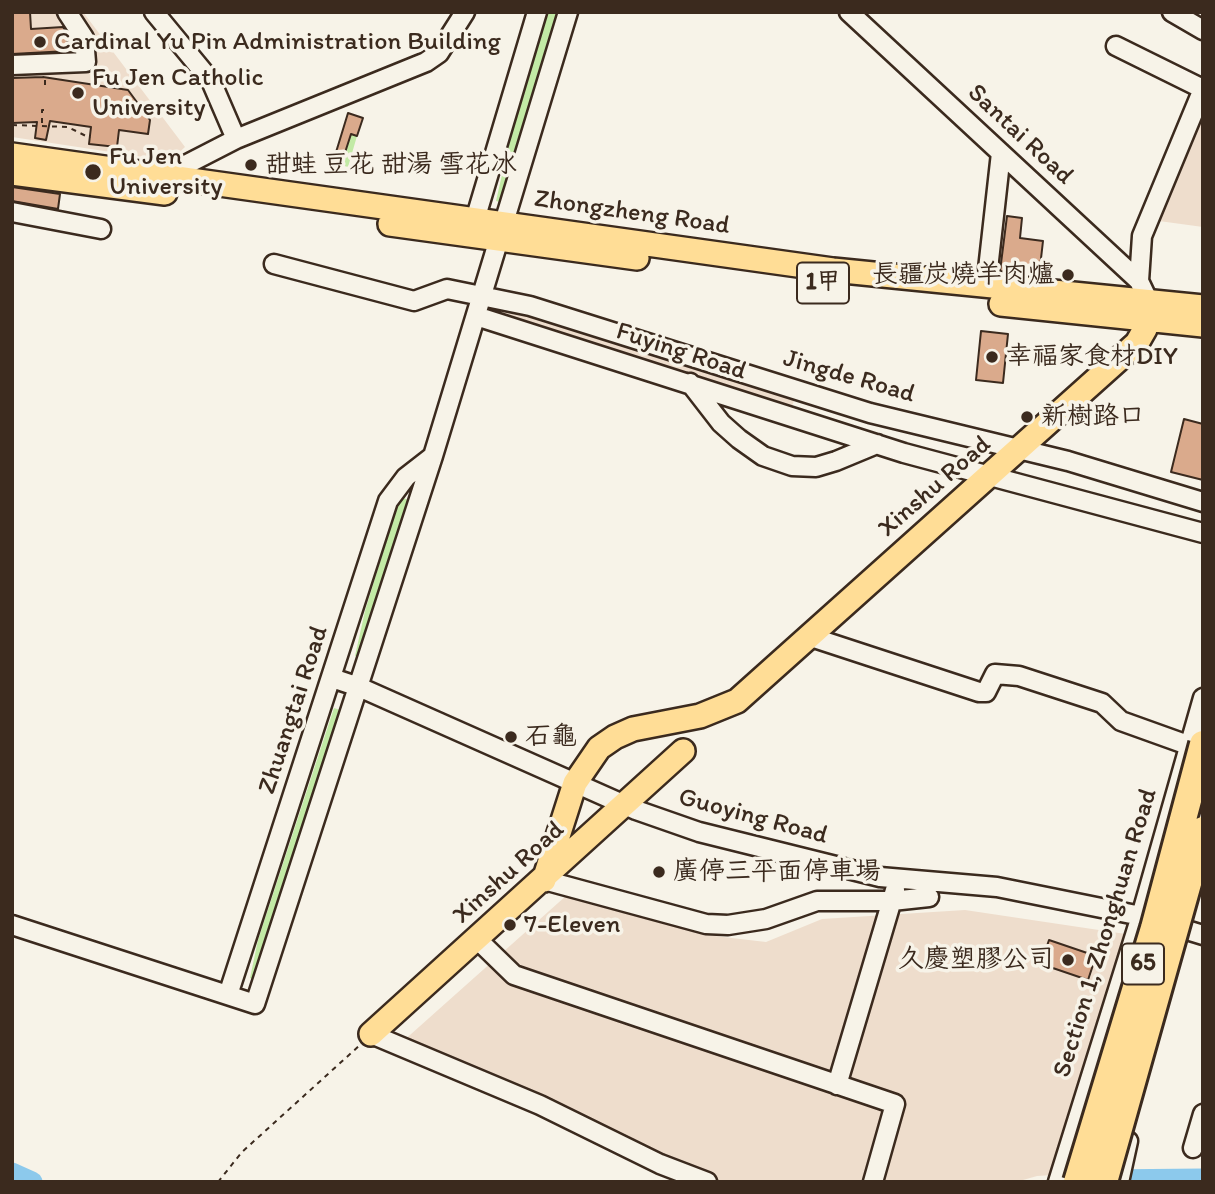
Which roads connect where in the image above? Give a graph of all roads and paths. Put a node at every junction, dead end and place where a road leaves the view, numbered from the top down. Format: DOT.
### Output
graph roads {
  1 [pos="67,12"];
  2 [pos="154,12"];
  3 [pos="465,12"];
  4 [pos="537,12"];
  5 [pos="568,12"];
  6 [pos="849,12"];
  7 [pos="1172,12"];
  8 [pos="1203,30"];
  9 [pos="1116,46"];
  10 [pos="12,65"];
  11 [pos="48,80"];
  12 [pos="45,85"];
  13 [pos="1203,89"];
  14 [pos="45,110"];
  15 [pos="42,124"];
  16 [pos="12,125"];
  17 [pos="90,138"];
  18 [pos="236,139"];
  19 [pos="1002,153"];
  20 [pos="12,155"];
  21 [pos="12,173"];
  22 [pos="161,177"];
  23 [pos="12,212"];
  24 [pos="473,228"];
  25 [pos="101,229"];
  26 [pos="502,231"];
  27 [pos="274,264"];
  28 [pos="986,287"];
  29 [pos="482,296"];
  30 [pos="1145,301"];
  31 [pos="1203,307"];
  32 [pos="476,316"];
  33 [pos="1203,325"];
  34 [pos="690,383"];
  35 [pos="877,444"];
  36 [pos="1021,449"];
  37 [pos="433,456"];
  38 [pos="990,476"];
  39 [pos="1203,502"];
  40 [pos="1203,533"];
  41 [pos="808,636"];
  42 [pos="332,678"];
  43 [pos="359,687"];
  44 [pos="1203,698"];
  45 [pos="1198,747"];
  46 [pos="683,751"];
  47 [pos="575,783"];
  48 [pos="624,805"];
  49 [pos="1203,830"];
  50 [pos="558,836"];
  51 [pos="576,850"];
  52 [pos="1203,860"];
  53 [pos="544,880"];
  54 [pos="898,880"];
  55 [pos="929,897"];
  56 [pos="892,901"];
  57 [pos="1141,916"];
  58 [pos="12,925"];
  59 [pos="1183,930"];
  60 [pos="1203,935"];
  61 [pos="478,940"];
  62 [pos="228,995"];
  63 [pos="368,1037"];
  64 [pos="838,1085"];
  65 [pos="1203,1114"];
  66 [pos="1193,1150"];
  67 [pos="218,1182"];
  68 [pos="707,1182"];
  69 [pos="873,1182"];
  70 [pos="1058,1182"];
  71 [pos="1077,1182"];
  72 [pos="1104,1182"];
  73 [pos="1119,1182"];
  1 -- 10 [label="street"];
  2 -- 18 [label="street"];
  3 -- 18 [label="street"];
  4 -- 24 [label="street"];
  5 -- 26 [label="street, Zhuangtai Road"];
  6 -- 19 [label="street, Santai Road"];
  7 -- 8 [label="street"];
  9 -- 13 [label="street"];
  11 -- 12 [label="path"];
  13 -- 30 [label="street"];
  14 -- 15 [label="path"];
  15 -- 16 [label="path"];
  15 -- 17 [label="path"];
  18 -- 22 [label="street"];
  19 -- 28 [label="street"];
  19 -- 30 [label="street, Santai Road"];
  20 -- 22 [label="main road, Zhongzheng Road / 1甲"];
  21 -- 24 [label="main road, Zhongzheng Road / 1甲"];
  22 -- 24 [label="main road, Zhongzheng Road / 1甲"];
  23 -- 25 [label="street"];
  24 -- 26 [label="main road, Zhongzheng Road / 1甲"];
  26 -- 28 [label="main road, Zhongzheng Road / 1甲"];
  26 -- 29 [label="street, Zhuangtai Road"];
  26 -- 30 [label="main road, Zhongzheng Road / 1甲"];
  27 -- 29 [label="street"];
  28 -- 30 [label="main road, Zhongzheng Road / 1甲"];
  29 -- 32 [label="street, Zhuangtai Road"];
  29 -- 36 [label="street, Jingde Road"];
  30 -- 31 [label="main road, Zhongzheng Road / 1甲"];
  30 -- 33 [label="main road, Zhongzheng Road / 1甲"];
  30 -- 36 [label="main road, Xinshu Road"];
  32 -- 34 [label="street, Fuying Road"];
  32 -- 37 [label="street, Zhuangtai Road"];
  34 -- 35 [label="street, Fuying Road"];
  34 -- 35 [label="street"];
  35 -- 38 [label="street, Fuying Road"];
  36 -- 38 [label="main road, Xinshu Road"];
  36 -- 39 [label="street, Jingde Road"];
  37 -- 42 [label="street, Zhuangtai Road"];
  37 -- 43 [label="street, Zhuangtai Road"];
  38 -- 40 [label="street, Fuying Road"];
  38 -- 41 [label="main road, Xinshu Road"];
  41 -- 45 [label="street"];
  41 -- 47 [label="main road, Xinshu Road"];
  42 -- 43 [label="street, Guoying Road"];
  42 -- 62 [label="street, Zhuangtai Road"];
  43 -- 47 [label="street, Guoying Road"];
  43 -- 62 [label="street, Zhuangtai Road"];
  44 -- 45 [label="street, Section 1, Zhonghuan Road"];
  45 -- 57 [label="street, Section 1, Zhonghuan Road"];
  45 -- 71 [label="highway, 65, bridge"];
  46 -- 48 [label="main road, Xinshu Road"];
  47 -- 48 [label="street, Guoying Road"];
  47 -- 50 [label="main road"];
  48 -- 51 [label="main road, Xinshu Road"];
  48 -- 54 [label="street, Guoying Road"];
  49 -- 72 [label="highway, 65, bridge"];
  50 -- 51 [label="street"];
  50 -- 53 [label="main road"];
  51 -- 53 [label="main road, Xinshu Road"];
  52 -- 59 [label="street"];
  53 -- 56 [label="street"];
  53 -- 61 [label="main road, Xinshu Road"];
  54 -- 56 [label="street"];
  54 -- 57 [label="street, Guoying Road"];
  55 -- 56 [label="street"];
  56 -- 64 [label="street"];
  57 -- 59 [label="street, Guoying Road"];
  57 -- 70 [label="street, Section 1, Zhonghuan Road"];
  58 -- 62 [label="street"];
  59 -- 60 [label="street, Guoying Road"];
  59 -- 73 [label="street"];
  61 -- 63 [label="main road, Xinshu Road"];
  61 -- 64 [label="street"];
  63 -- 67 [label="path"];
  63 -- 68 [label="street"];
  64 -- 69 [label="street"];
  65 -- 66 [label="street"];
}
